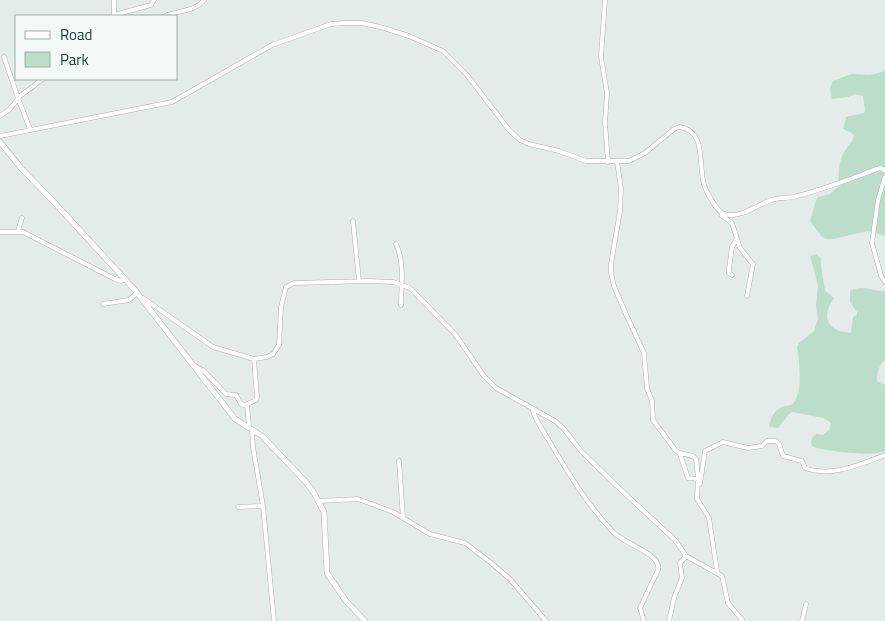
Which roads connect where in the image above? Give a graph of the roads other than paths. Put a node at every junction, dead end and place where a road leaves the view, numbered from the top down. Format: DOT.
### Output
graph roads {
  1 [pos="114,0"];
  2 [pos="154,0"];
  3 [pos="204,0"];
  4 [pos="605,0"];
  5 [pos="114,15"];
  6 [pos="117,15"];
  7 [pos="168,15"];
  8 [pos="4,57"];
  9 [pos="42,80"];
  10 [pos="18,98"];
  11 [pos="0,116"];
  12 [pos="30,130"];
  13 [pos="0,136"];
  14 [pos="0,142"];
  15 [pos="608,162"];
  16 [pos="618,162"];
  17 [pos="885,171"];
  18 [pos="885,178"];
  19 [pos="721,212"];
  20 [pos="22,218"];
  21 [pos="353,221"];
  22 [pos="18,231"];
  23 [pos="0,232"];
  24 [pos="736,240"];
  25 [pos="396,244"];
  26 [pos="732,275"];
  27 [pos="125,279"];
  28 [pos="359,281"];
  29 [pos="885,282"];
  30 [pos="401,284"];
  31 [pos="138,294"];
  32 [pos="747,296"];
  33 [pos="103,304"];
  34 [pos="401,305"];
  35 [pos="254,359"];
  36 [pos="193,365"];
  37 [pos="247,406"];
  38 [pos="532,408"];
  39 [pos="250,428"];
  40 [pos="680,454"];
  41 [pos="885,455"];
  42 [pos="399,461"];
  43 [pos="698,479"];
  44 [pos="698,501"];
  45 [pos="319,502"];
  46 [pos="263,506"];
  47 [pos="238,507"];
  48 [pos="403,518"];
  49 [pos="686,556"];
  50 [pos="717,571"];
  51 [pos="806,604"];
  52 [pos="274,621"];
  53 [pos="365,621"];
  54 [pos="546,621"];
  55 [pos="644,621"];
  56 [pos="669,621"];
  57 [pos="743,621"];
  58 [pos="802,621"];
  1 -- 5 [label="street"];
  2 -- 6 [label="street"];
  3 -- 7 [label="street"];
  4 -- 15 [label="street"];
  8 -- 10 [label="street"];
  9 -- 10 [label="street"];
  10 -- 11 [label="street"];
  10 -- 12 [label="street"];
  12 -- 13 [label="street"];
  12 -- 15 [label="street"];
  14 -- 27 [label="street"];
  15 -- 16 [label="street"];
  16 -- 19 [label="street"];
  16 -- 40 [label="street"];
  17 -- 19 [label="street"];
  18 -- 29 [label="street"];
  19 -- 24 [label="street"];
  20 -- 22 [label="street"];
  21 -- 28 [label="street"];
  22 -- 23 [label="street"];
  22 -- 27 [label="street"];
  24 -- 26 [label="street"];
  24 -- 32 [label="street"];
  25 -- 30 [label="street"];
  27 -- 31 [label="street"];
  28 -- 30 [label="street"];
  28 -- 35 [label="street"];
  30 -- 34 [label="street"];
  30 -- 38 [label="street"];
  31 -- 33 [label="street"];
  31 -- 35 [label="street"];
  31 -- 36 [label="street"];
  35 -- 37 [label="street"];
  36 -- 37 [label="street"];
  36 -- 39 [label="street"];
  37 -- 39 [label="street"];
  38 -- 49 [label="street"];
  38 -- 55 [label="street"];
  39 -- 45 [label="street"];
  39 -- 46 [label="street"];
  40 -- 43 [label="street"];
  40 -- 43 [label="street"];
  41 -- 44 [label="street"];
  42 -- 48 [label="street"];
  43 -- 44 [label="street"];
  44 -- 50 [label="street"];
  45 -- 48 [label="street"];
  45 -- 53 [label="street"];
  46 -- 47 [label="street"];
  46 -- 52 [label="street"];
  48 -- 54 [label="street"];
  49 -- 50 [label="street"];
  49 -- 56 [label="street"];
  50 -- 57 [label="street"];
  51 -- 58 [label="street"];
}
